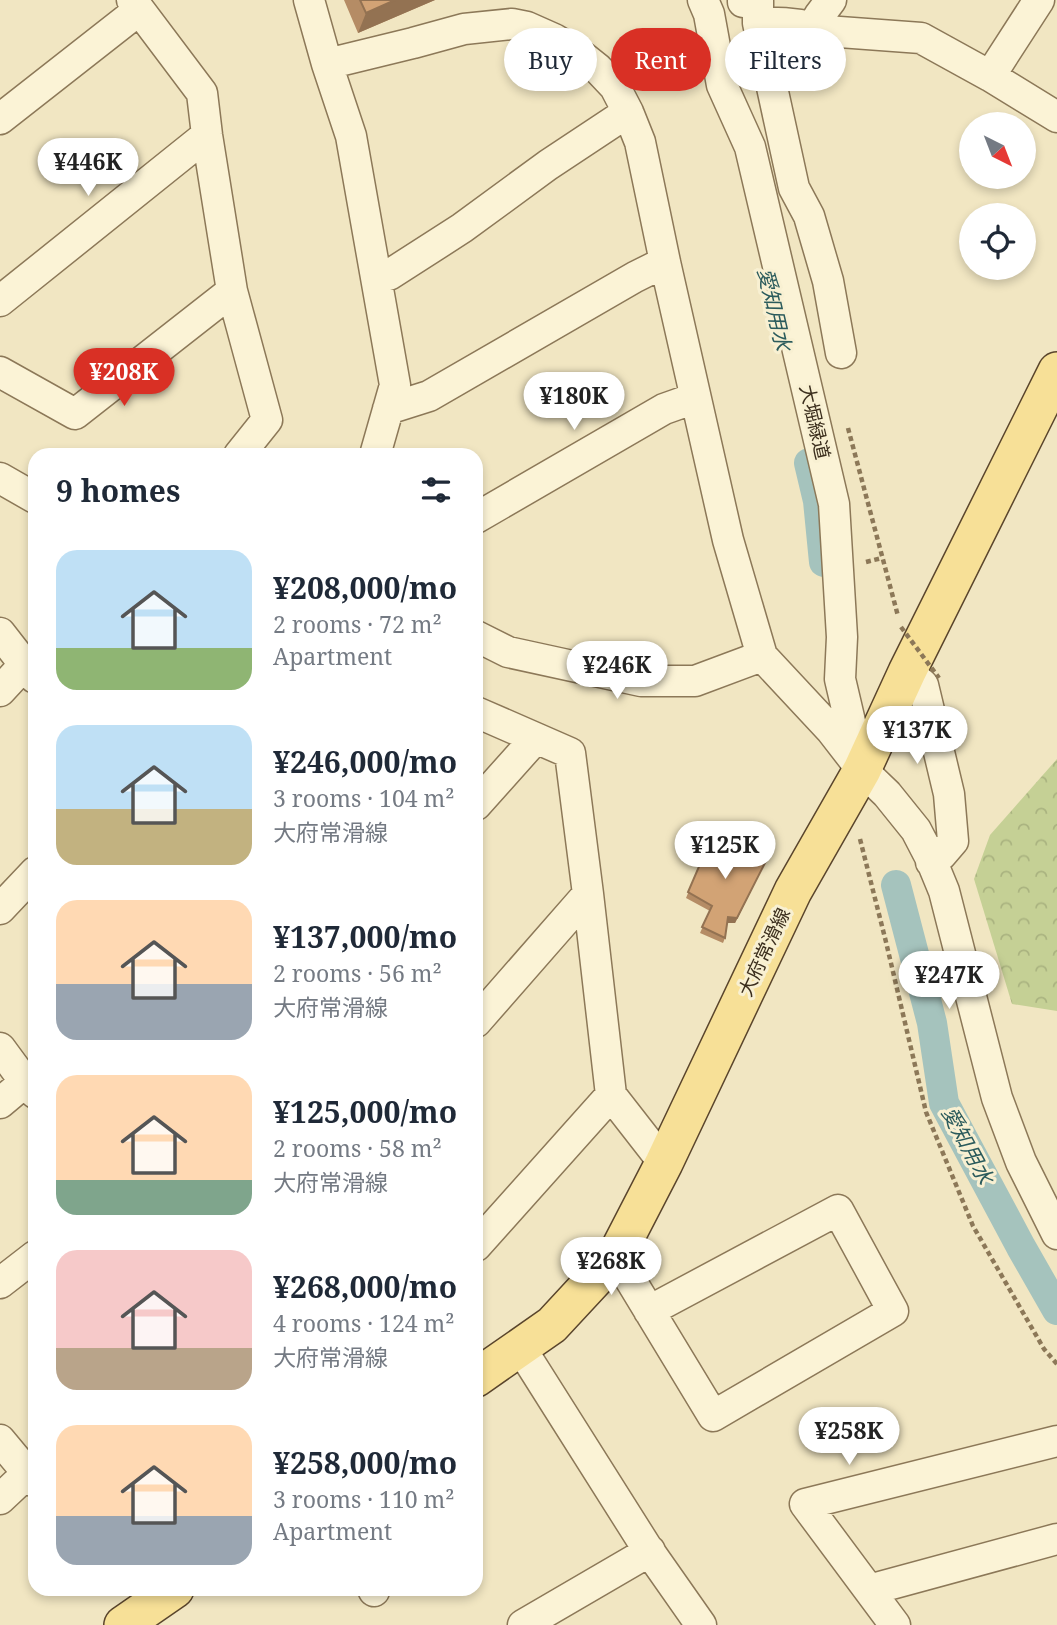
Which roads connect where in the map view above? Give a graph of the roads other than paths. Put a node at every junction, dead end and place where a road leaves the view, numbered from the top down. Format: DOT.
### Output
graph roads {
  1 [pos="309,0"];
  2 [pos="703,0"];
  3 [pos="831,0"];
  4 [pos="1039,0"];
  5 [pos="136,5"];
  6 [pos="754,6"];
  7 [pos="817,28"];
  8 [pos="846,33"];
  9 [pos="327,64"];
  10 [pos="990,76"];
  11 [pos="628,112"];
  12 [pos="1057,117"];
  13 [pos="0,120"];
  14 [pos="207,135"];
  15 [pos="665,262"];
  16 [pos="376,276"];
  17 [pos="232,291"];
  18 [pos="0,301"];
  19 [pos="841,353"];
  20 [pos="1057,371"];
  21 [pos="0,372"];
  22 [pos="695,398"];
  23 [pos="388,409"];
  24 [pos="245,448"];
  25 [pos="377,448"];
  26 [pos="0,478"];
  27 [pos="28,494"];
  28 [pos="483,514"];
  29 [pos="0,633"];
  30 [pos="483,640"];
  31 [pos="762,656"];
  32 [pos="28,668"];
  33 [pos="28,672"];
  34 [pos="923,675"];
  35 [pos="0,691"];
  36 [pos="483,715"];
  37 [pos="535,739"];
  38 [pos="862,770"];
  39 [pos="483,797"];
  40 [pos="931,862"];
  41 [pos="28,879"];
  42 [pos="588,894"];
  43 [pos="0,909"];
  44 [pos="483,1014"];
  45 [pos="0,1048"];
  46 [pos="28,1085"];
  47 [pos="28,1089"];
  48 [pos="611,1095"];
  49 [pos="0,1103"];
  50 [pos="664,1163"];
  51 [pos="1057,1234"];
  52 [pos="483,1238"];
  53 [pos="616,1256"];
  54 [pos="28,1261"];
  55 [pos="0,1283"];
  56 [pos="649,1311"];
  57 [pos="520,1347"];
  58 [pos="483,1373"];
  59 [pos="0,1440"];
  60 [pos="1057,1441"];
  61 [pos="17,1489"];
  62 [pos="1057,1539"];
  63 [pos="650,1552"];
  64 [pos="869,1590"];
  65 [pos="165,1596"];
  66 [pos="127,1624"];
  67 [pos="523,1625"];
  68 [pos="701,1625"];
  69 [pos="895,1625"];
  1 -- 9 [label="street"];
  2 -- 38 [label="street, 大堀緑道"];
  3 -- 7 [label="street"];
  4 -- 10 [label="street"];
  5 -- 13 [label="street"];
  5 -- 14 [label="street"];
  6 -- 7 [label="street"];
  6 -- 19 [label="street"];
  8 -- 10 [label="street"];
  9 -- 11 [label="street"];
  9 -- 16 [label="street"];
  10 -- 12 [label="street"];
  11 -- 15 [label="street"];
  11 -- 16 [label="street"];
  14 -- 17 [label="street"];
  14 -- 18 [label="street"];
  15 -- 22 [label="street"];
  15 -- 23 [label="street"];
  16 -- 23 [label="street"];
  17 -- 21 [label="street"];
  17 -- 24 [label="street"];
  20 -- 34 [label="main road, 大府常滑線"];
  22 -- 28 [label="street"];
  22 -- 31 [label="street"];
  23 -- 25 [label="street"];
  26 -- 27 [label="street"];
  29 -- 32 [label="street"];
  30 -- 31 [label="street"];
  31 -- 38 [label="street"];
  33 -- 35 [label="street"];
  34 -- 38 [label="main road, 大府常滑線"];
  34 -- 40 [label="street"];
  36 -- 37 [label="street"];
  37 -- 39 [label="street"];
  37 -- 42 [label="street"];
  38 -- 40 [label="street"];
  38 -- 50 [label="main road, 大府常滑線"];
  40 -- 51 [label="street"];
  41 -- 43 [label="street"];
  42 -- 44 [label="street"];
  42 -- 48 [label="street"];
  45 -- 46 [label="street"];
  47 -- 49 [label="street"];
  48 -- 50 [label="street"];
  48 -- 52 [label="street"];
  50 -- 53 [label="main road, 大府常滑線"];
  53 -- 56 [label="street"];
  53 -- 57 [label="main road, 大府常滑線"];
  54 -- 55 [label="street"];
  56 -- 56 [label="street"];
  57 -- 58 [label="main road, 大府常滑線"];
  57 -- 63 [label="street"];
  59 -- 61 [label="street"];
  60 -- 64 [label="street"];
  62 -- 64 [label="street"];
  63 -- 67 [label="street"];
  63 -- 68 [label="street"];
  64 -- 69 [label="street"];
  65 -- 66 [label="main road"];
}
